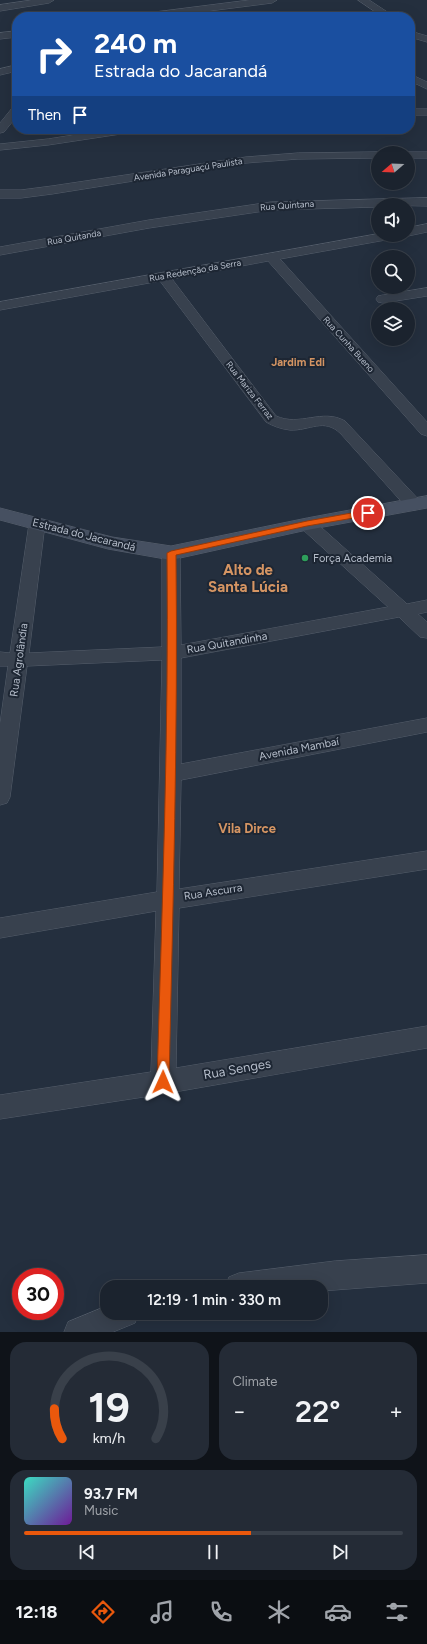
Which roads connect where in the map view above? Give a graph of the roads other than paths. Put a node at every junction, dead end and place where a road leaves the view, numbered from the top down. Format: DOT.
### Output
graph roads {
  1 [pos="49,0"];
  2 [pos="272,0"];
  3 [pos="363,0"];
  4 [pos="0,8"];
  5 [pos="179,12"];
  6 [pos="382,12"];
  7 [pos="415,34"];
  8 [pos="12,35"];
  9 [pos="0,36"];
  10 [pos="427,38"];
  11 [pos="12,69"];
  12 [pos="0,72"];
  13 [pos="427,75"];
  14 [pos="415,76"];
  15 [pos="415,79"];
  16 [pos="427,86"];
  17 [pos="415,112"];
  18 [pos="427,112"];
  19 [pos="9,113"];
  20 [pos="0,130"];
  21 [pos="101,134"];
  22 [pos="0,147"];
  23 [pos="371,155"];
  24 [pos="415,155"];
  25 [pos="427,155"];
  26 [pos="0,194"];
  27 [pos="427,202"];
  28 [pos="149,224"];
  29 [pos="427,228"];
  30 [pos="415,231"];
  31 [pos="371,239"];
  32 [pos="0,250"];
  33 [pos="271,257"];
  34 [pos="163,276"];
  35 [pos="427,292"];
  36 [pos="383,299"];
  37 [pos="0,306"];
  38 [pos="427,431"];
  39 [pos="420,504"];
  40 [pos="0,514"];
  41 [pos="37,524"];
  42 [pos="307,524"];
  43 [pos="171,553"];
  44 [pos="427,606"];
  45 [pos="404,611"];
  46 [pos="427,632"];
  47 [pos="173,653"];
  48 [pos="0,659"];
  49 [pos="19,660"];
  50 [pos="427,725"];
  51 [pos="171,774"];
  52 [pos="0,796"];
  53 [pos="427,860"];
  54 [pos="167,900"];
  55 [pos="0,928"];
  56 [pos="427,1037"];
  57 [pos="163,1082"];
  58 [pos="0,1107"];
  59 [pos="427,1269"];
  60 [pos="295,1280"];
  61 [pos="108,1320"];
  62 [pos="78,1332"];
  1 -- 4 [label="street"];
  2 -- 5 [label="street"];
  3 -- 6 [label="street"];
  7 -- 10 [label="street"];
  8 -- 9 [label="street"];
  11 -- 12 [label="street"];
  13 -- 14 [label="street"];
  15 -- 16 [label="street"];
  17 -- 18 [label="street"];
  19 -- 20 [label="street"];
  21 -- 22 [label="street"];
  23 -- 26 [label="street, Avenida Paraguaçú Paulista"];
  24 -- 25 [label="street"];
  27 -- 28 [label="street, Rua Quintana"];
  28 -- 32 [label="street, Rua Quitanda"];
  29 -- 30 [label="street"];
  31 -- 33 [label="street, Rua Redenção da Serra"];
  33 -- 34 [label="street, Rua Redenção da Serra"];
  33 -- 38 [label="street, Rua Cunha Bueno"];
  34 -- 37 [label="street, Rua Redenção da Serra"];
  34 -- 39 [label="street, Rua Mariza Ferraz"];
  35 -- 36 [label="street"];
  39 -- 42 [label="main road, Estrada do Jacarandá"];
  40 -- 41 [label="main road, Estrada do Jacarandá"];
  41 -- 43 [label="main road, Estrada do Jacarandá"];
  41 -- 49 [label="street, Rua Agrolândia"];
  42 -- 43 [label="main road, Estrada do Jacarandá"];
  42 -- 45 [label="street"];
  43 -- 47 [label="street"];
  44 -- 45 [label="street, Rua Quitandinha"];
  45 -- 46 [label="street"];
  45 -- 47 [label="street, Rua Quitandinha"];
  47 -- 49 [label="street, Rua Quitandinha"];
  47 -- 51 [label="street"];
  48 -- 49 [label="street, Rua Quitandinha"];
  49 -- 52 [label="street, Rua Agrolândia"];
  50 -- 51 [label="street, Avenida Mambaí"];
  51 -- 54 [label="street"];
  53 -- 54 [label="street, Rua Ascurra"];
  54 -- 55 [label="street, Rua Ascurra"];
  54 -- 57 [label="street"];
  56 -- 57 [label="street, Rua Senges"];
  57 -- 58 [label="street, Rua Senges"];
  59 -- 60 [label="street"];
  61 -- 62 [label="street"];
}
